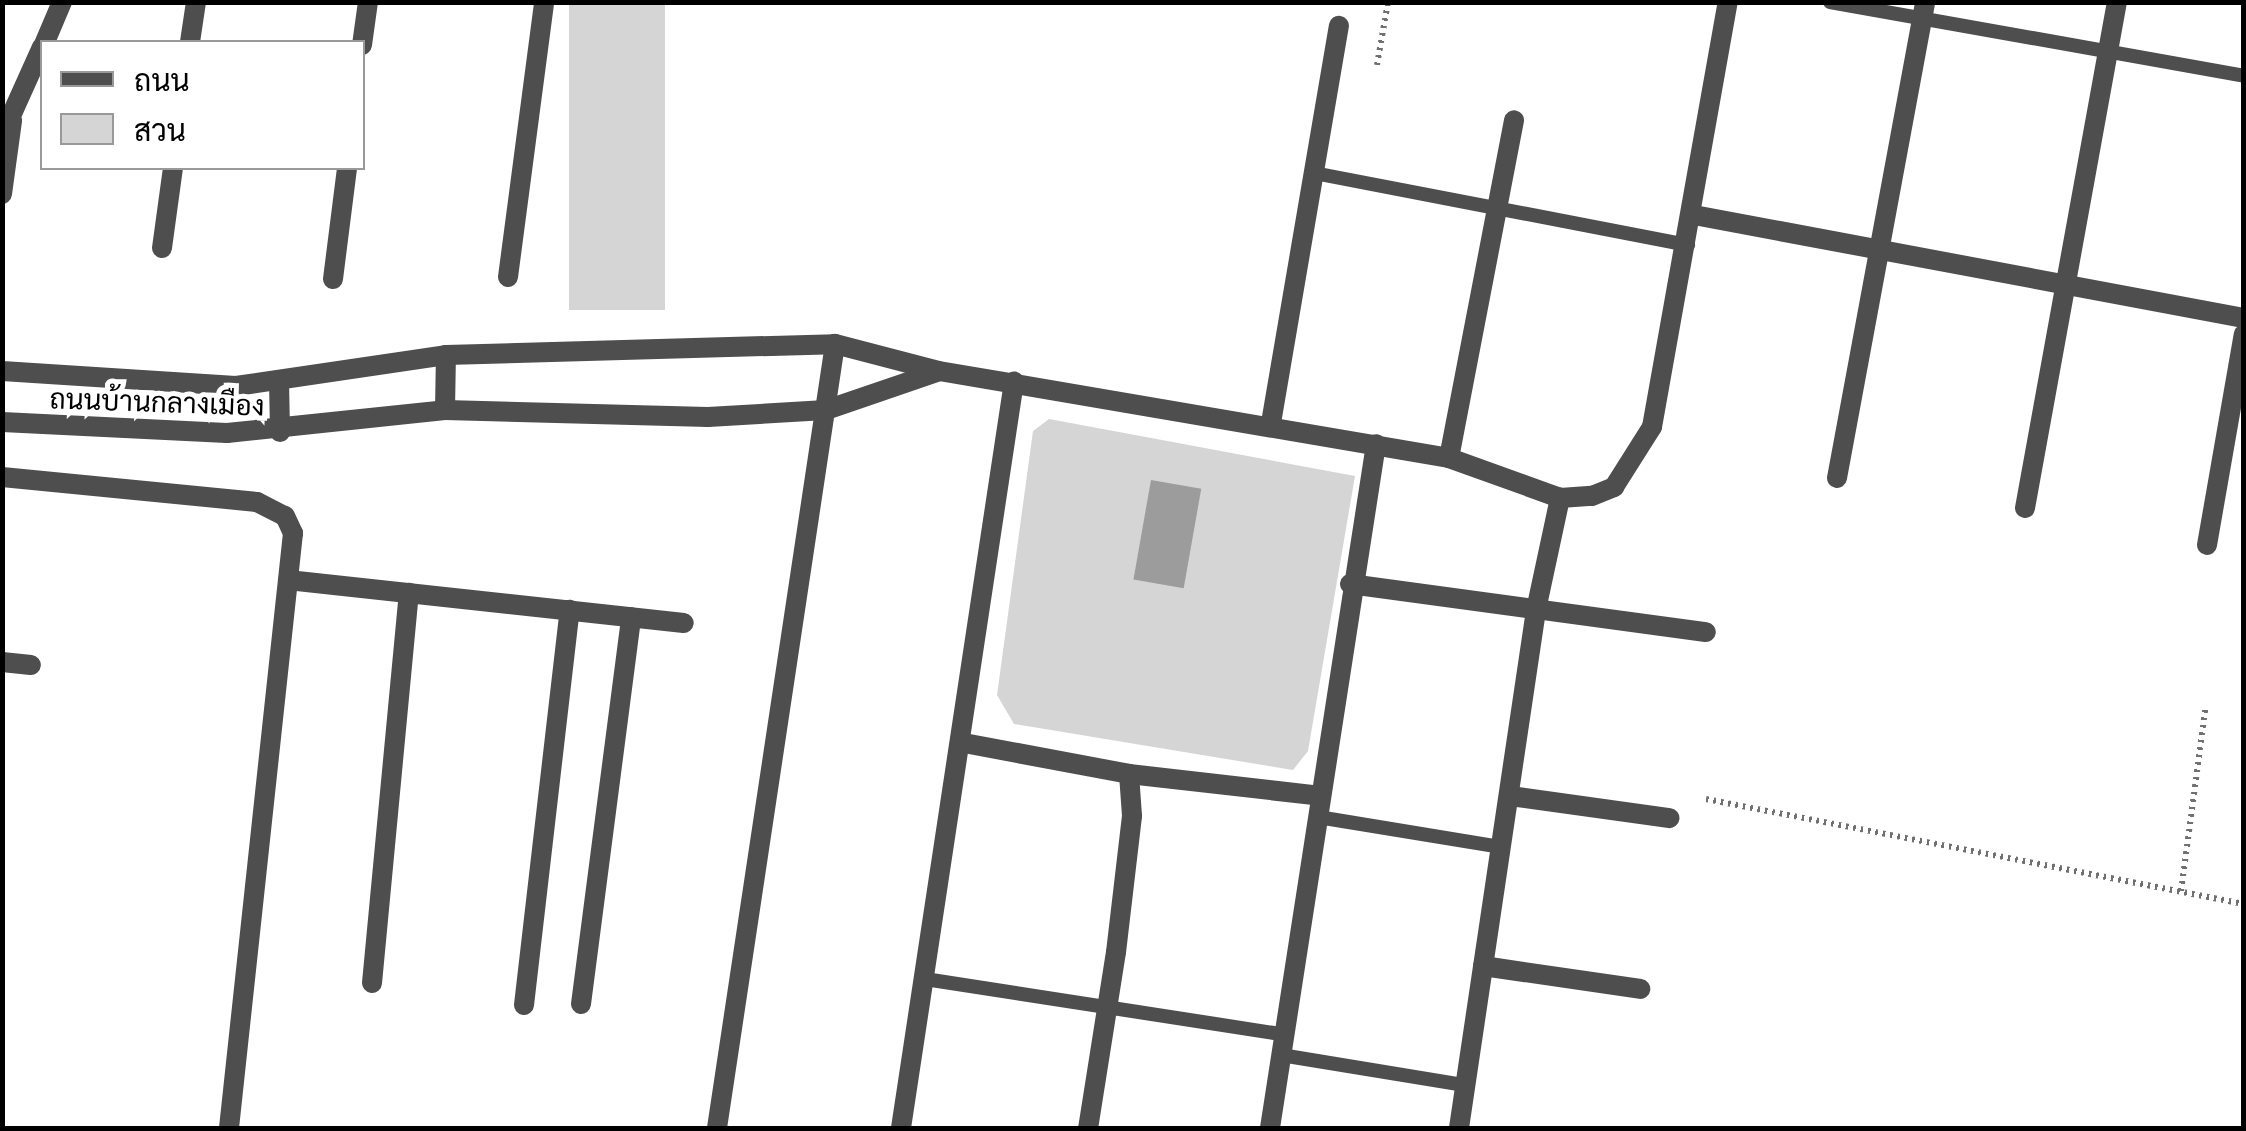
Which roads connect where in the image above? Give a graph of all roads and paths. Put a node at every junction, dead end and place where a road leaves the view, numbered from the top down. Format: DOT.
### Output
graph roads {
  1 [pos="62,2"];
  2 [pos="196,2"];
  3 [pos="368,2"];
  4 [pos="544,2"];
  5 [pos="1388,2"];
  6 [pos="1728,2"];
  7 [pos="1830,2"];
  8 [pos="2118,2"];
  9 [pos="1924,11"];
  10 [pos="1339,26"];
  11 [pos="46,40"];
  12 [pos="190,40"];
  13 [pos="363,40"];
  14 [pos="2110,52"];
  15 [pos="40,54"];
  16 [pos="1378,65"];
  17 [pos="2244,76"];
  18 [pos="1514,120"];
  19 [pos="7,127"];
  20 [pos="173,170"];
  21 [pos="347,170"];
  22 [pos="1314,173"];
  23 [pos="2,194"];
  24 [pos="1492,207"];
  25 [pos="1694,216"];
  26 [pos="1688,245"];
  27 [pos="162,248"];
  28 [pos="1882,250"];
  29 [pos="508,277"];
  30 [pos="334,278"];
  31 [pos="2072,284"];
  32 [pos="2244,318"];
  33 [pos="2244,334"];
  34 [pos="835,344"];
  35 [pos="446,356"];
  36 [pos="2,371"];
  37 [pos="939,371"];
  38 [pos="278,380"];
  39 [pos="1014,382"];
  40 [pos="445,410"];
  41 [pos="826,410"];
  42 [pos="2,422"];
  43 [pos="1271,423"];
  44 [pos="280,432"];
  45 [pos="1376,444"];
  46 [pos="1448,458"];
  47 [pos="2,477"];
  48 [pos="1836,478"];
  49 [pos="1560,498"];
  50 [pos="2025,508"];
  51 [pos="2206,545"];
  52 [pos="288,580"];
  53 [pos="1350,584"];
  54 [pos="409,593"];
  55 [pos="570,610"];
  56 [pos="1536,610"];
  57 [pos="630,617"];
  58 [pos="684,623"];
  59 [pos="1706,632"];
  60 [pos="2,662"];
  61 [pos="31,664"];
  62 [pos="2205,710"];
  63 [pos="964,743"];
  64 [pos="1128,774"];
  65 [pos="1510,796"];
  66 [pos="1706,799"];
  67 [pos="1320,807"];
  68 [pos="1669,818"];
  69 [pos="1502,847"];
  70 [pos="2181,891"];
  71 [pos="2244,904"];
  72 [pos="1483,966"];
  73 [pos="925,979"];
  74 [pos="372,983"];
  75 [pos="1640,990"];
  76 [pos="582,1004"];
  77 [pos="524,1005"];
  78 [pos="1107,1008"];
  79 [pos="1283,1045"];
  80 [pos="1466,1085"];
  81 [pos="229,1128"];
  82 [pos="717,1128"];
  83 [pos="901,1128"];
  84 [pos="1088,1128"];
  85 [pos="1270,1128"];
  86 [pos="1458,1128"];
  1 -- 11 [label="street"];
  2 -- 12 [label="street"];
  3 -- 13 [label="street"];
  4 -- 29 [label="street"];
  5 -- 16 [label="path"];
  6 -- 25 [label="street"];
  7 -- 9 [label="lane"];
  8 -- 14 [label="street"];
  9 -- 14 [label="lane"];
  9 -- 28 [label="street"];
  10 -- 22 [label="street"];
  14 -- 17 [label="lane"];
  14 -- 31 [label="street"];
  15 -- 19 [label="street"];
  18 -- 24 [label="street"];
  19 -- 23 [label="street"];
  20 -- 27 [label="street"];
  21 -- 30 [label="street"];
  22 -- 24 [label="lane"];
  22 -- 43 [label="street"];
  24 -- 26 [label="lane"];
  24 -- 46 [label="street"];
  25 -- 26 [label="street"];
  25 -- 28 [label="street"];
  26 -- 49 [label="street"];
  28 -- 31 [label="street"];
  28 -- 48 [label="street"];
  31 -- 32 [label="street"];
  31 -- 50 [label="street"];
  33 -- 51 [label="street"];
  34 -- 35 [label="street"];
  34 -- 37 [label="street"];
  34 -- 41 [label="street"];
  35 -- 38 [label="street"];
  35 -- 40 [label="street"];
  36 -- 38 [label="street, ถนนบ้านกลางเมือง"];
  37 -- 39 [label="street"];
  37 -- 41 [label="street"];
  38 -- 44 [label="street, ถนนบ้านกลางเมือง"];
  39 -- 43 [label="street"];
  39 -- 63 [label="street"];
  40 -- 41 [label="street"];
  40 -- 44 [label="street"];
  41 -- 82 [label="street"];
  42 -- 44 [label="street, ถนนบ้านกลางเมือง"];
  43 -- 45 [label="street"];
  45 -- 46 [label="street"];
  45 -- 53 [label="street"];
  46 -- 49 [label="street"];
  47 -- 52 [label="street"];
  49 -- 56 [label="street"];
  52 -- 54 [label="street"];
  52 -- 81 [label="street"];
  53 -- 56 [label="street"];
  53 -- 67 [label="street"];
  54 -- 55 [label="street"];
  54 -- 74 [label="street"];
  55 -- 57 [label="street"];
  55 -- 77 [label="street"];
  56 -- 59 [label="street"];
  56 -- 65 [label="street"];
  57 -- 58 [label="street"];
  57 -- 76 [label="street"];
  60 -- 61 [label="street"];
  62 -- 70 [label="path"];
  63 -- 64 [label="street"];
  63 -- 73 [label="street"];
  64 -- 67 [label="street"];
  64 -- 78 [label="street"];
  65 -- 68 [label="street"];
  65 -- 69 [label="street"];
  66 -- 70 [label="path"];
  67 -- 69 [label="lane"];
  67 -- 79 [label="street"];
  69 -- 72 [label="street"];
  70 -- 71 [label="path"];
  72 -- 75 [label="street"];
  72 -- 80 [label="street"];
  73 -- 78 [label="lane"];
  73 -- 83 [label="street"];
  78 -- 79 [label="lane"];
  78 -- 84 [label="street"];
  79 -- 80 [label="lane"];
  79 -- 85 [label="street"];
  80 -- 86 [label="street"];
}
